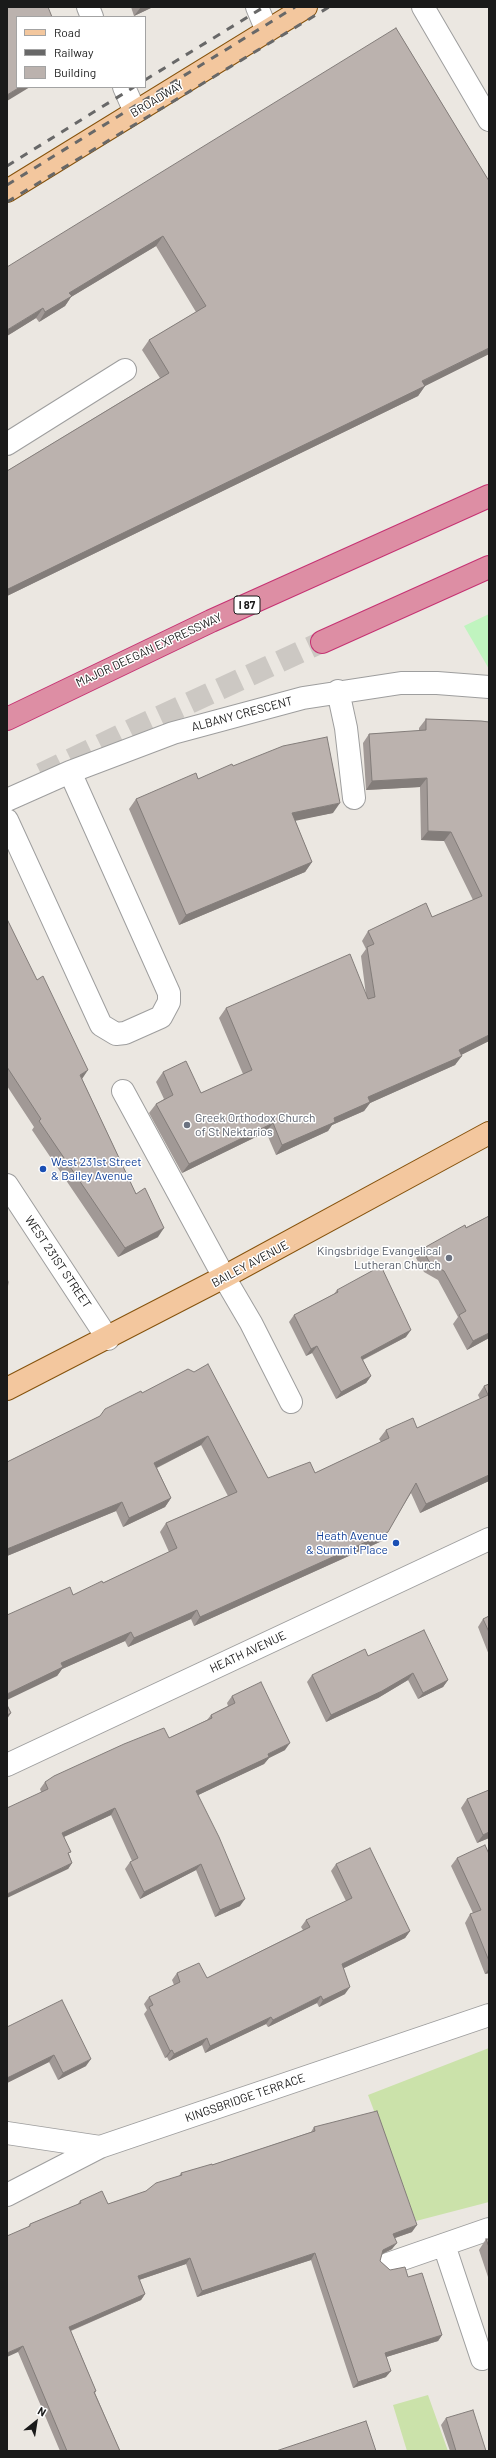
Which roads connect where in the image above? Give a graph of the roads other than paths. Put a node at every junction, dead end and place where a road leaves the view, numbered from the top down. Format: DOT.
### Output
graph roads {
  1 [pos="257,7"];
  2 [pos="306,7"];
  3 [pos="423,7"];
  4 [pos="268,31"];
  5 [pos="124,88"];
  6 [pos="135,112"];
  7 [pos="489,120"];
  8 [pos="7,191"];
  9 [pos="125,370"];
  10 [pos="7,444"];
  11 [pos="489,496"];
  12 [pos="489,567"];
  13 [pos="322,642"];
  14 [pos="489,687"];
  15 [pos="338,691"];
  16 [pos="7,719"];
  17 [pos="70,772"];
  18 [pos="354,798"];
  19 [pos="7,800"];
  20 [pos="7,820"];
  21 [pos="123,1091"];
  22 [pos="489,1133"];
  23 [pos="7,1185"];
  24 [pos="224,1277"];
  25 [pos="108,1339"];
  26 [pos="7,1389"];
  27 [pos="291,1402"];
  28 [pos="489,1539"];
  29 [pos="7,1765"];
  30 [pos="489,2015"];
  31 [pos="7,2133"];
  32 [pos="100,2147"];
  33 [pos="7,2195"];
  34 [pos="489,2229"];
  35 [pos="444,2245"];
  36 [pos="388,2264"];
  37 [pos="482,2359"];
  1 -- 4 [label="street"];
  2 -- 4 [label="main road, BROADWAY"];
  3 -- 7 [label="street"];
  4 -- 6 [label="main road, BROADWAY"];
  5 -- 6 [label="street"];
  6 -- 8 [label="main road, BROADWAY"];
  9 -- 10 [label="street"];
  11 -- 16 [label="highway, MAJOR DEEGAN EXPRESSWAY / I 87"];
  12 -- 13 [label="highway"];
  14 -- 15 [label="street, ALBANY CRESCENT"];
  15 -- 17 [label="street, ALBANY CRESCENT"];
  15 -- 18 [label="street"];
  17 -- 19 [label="street, ALBANY CRESCENT"];
  17 -- 20 [label="street"];
  21 -- 24 [label="street"];
  22 -- 24 [label="main road, BAILEY AVENUE"];
  23 -- 25 [label="street, WEST 231ST STREET"];
  24 -- 25 [label="main road, BAILEY AVENUE"];
  24 -- 27 [label="street"];
  25 -- 26 [label="main road, BAILEY AVENUE"];
  28 -- 29 [label="street, HEATH AVENUE"];
  30 -- 32 [label="street, KINGSBRIDGE TERRACE"];
  31 -- 32 [label="street"];
  32 -- 33 [label="street, KINGSBRIDGE TERRACE"];
  34 -- 35 [label="street"];
  35 -- 36 [label="street"];
  35 -- 37 [label="street"];
}
